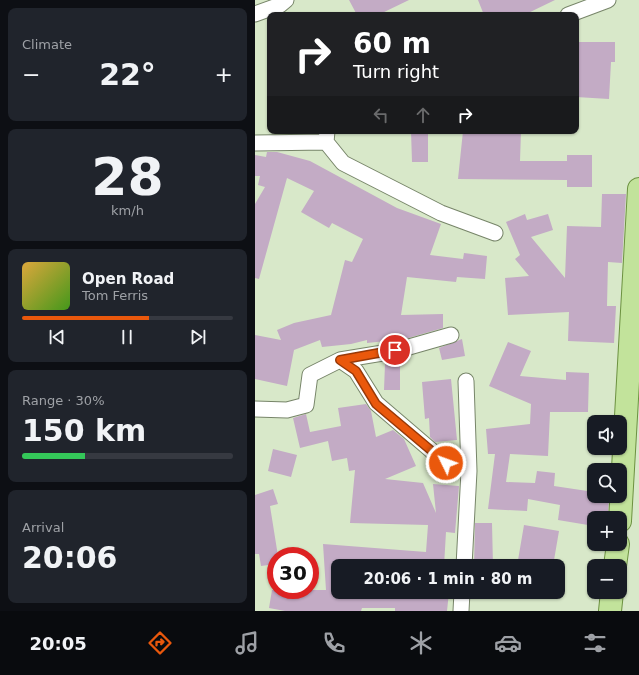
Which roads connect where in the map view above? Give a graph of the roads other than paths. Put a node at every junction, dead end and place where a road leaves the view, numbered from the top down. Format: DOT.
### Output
graph roads {
  1 [pos="286,0"];
  2 [pos="608,0"];
  3 [pos="575,12"];
  4 [pos="255,14"];
  5 [pos="327,137"];
  6 [pos="255,143"];
  7 [pos="639,189"];
  8 [pos="495,233"];
  9 [pos="451,335"];
  10 [pos="340,360"];
  11 [pos="466,381"];
  12 [pos="255,409"];
  13 [pos="469,471"];
  14 [pos="621,511"];
  15 [pos="464,559"];
  16 [pos="462,599"];
  17 [pos="611,599"];
  18 [pos="461,611"];
  19 [pos="610,611"];
  1 -- 4 [label="street"];
  2 -- 3 [label="street"];
  5 -- 6 [label="street"];
  5 -- 8 [label="street"];
  7 -- 14 [label="main road"];
  9 -- 10 [label="street"];
  10 -- 12 [label="street"];
  10 -- 13 [label="street"];
  11 -- 13 [label="street"];
  13 -- 15 [label="street"];
  16 -- 18 [label="street"];
  17 -- 19 [label="main road"];
}
